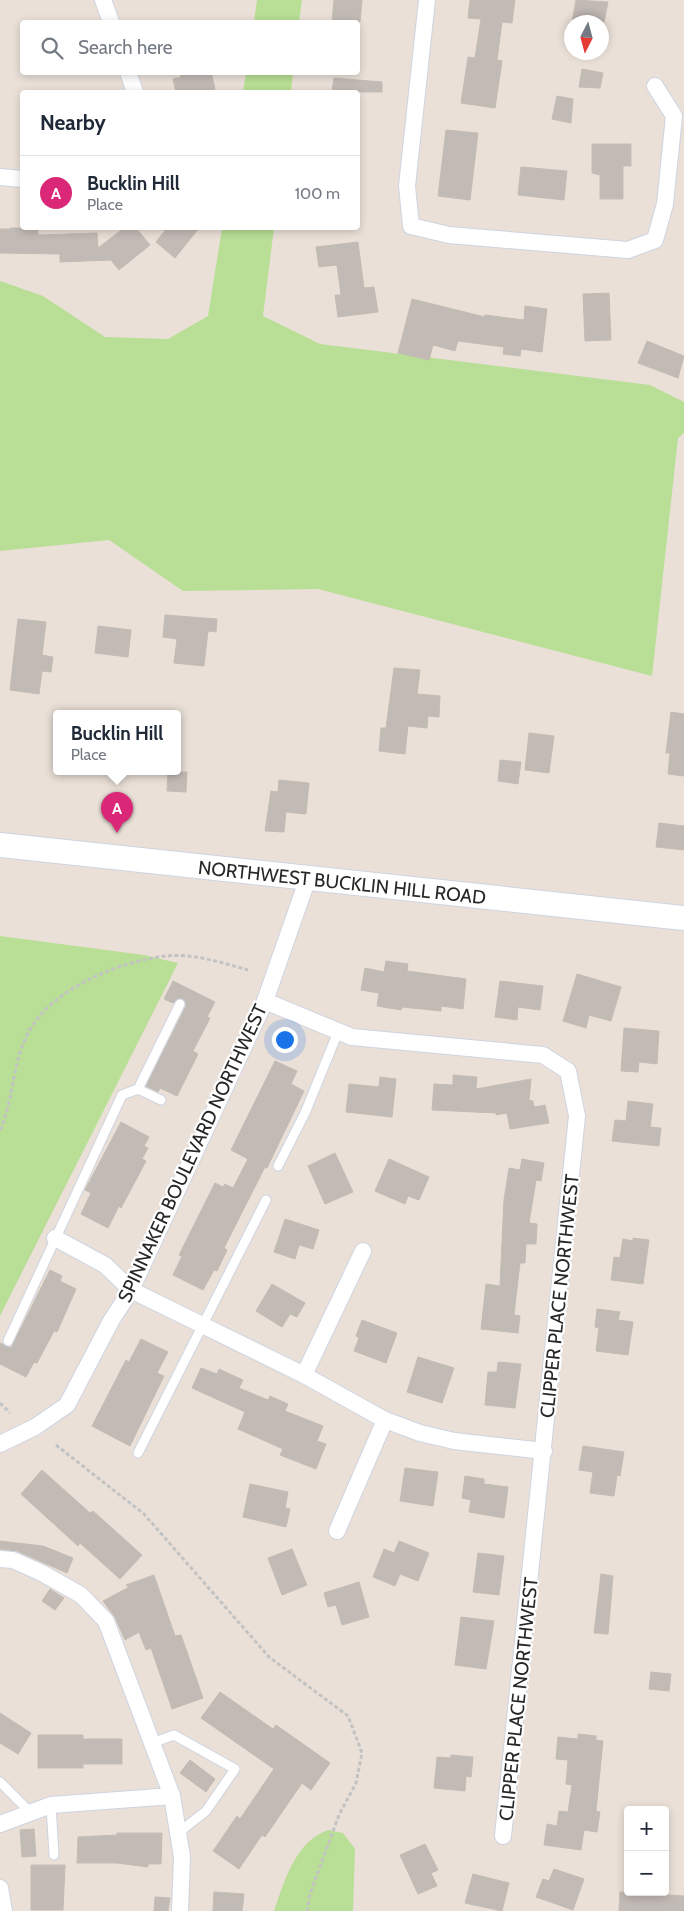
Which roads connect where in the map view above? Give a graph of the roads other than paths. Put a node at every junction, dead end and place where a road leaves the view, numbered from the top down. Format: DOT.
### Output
graph roads {
  1 [pos="103,0"];
  2 [pos="427,0"];
  3 [pos="110,20"];
  4 [pos="129,75"];
  5 [pos="655,86"];
  6 [pos="133,90"];
  7 [pos="0,177"];
  8 [pos="20,179"];
  9 [pos="0,846"];
  10 [pos="308,878"];
  11 [pos="684,918"];
  12 [pos="265,1001"];
  13 [pos="180,1004"];
  14 [pos="338,1032"];
  15 [pos="138,1089"];
  16 [pos="160,1100"];
  17 [pos="278,1166"];
  18 [pos="266,1200"];
  19 [pos="55,1238"];
  20 [pos="363,1251"];
  21 [pos="131,1290"];
  22 [pos="201,1325"];
  23 [pos="8,1342"];
  24 [pos="304,1375"];
  25 [pos="386,1420"];
  26 [pos="0,1444"];
  27 [pos="544,1451"];
  28 [pos="138,1454"];
  29 [pos="337,1531"];
  30 [pos="0,1560"];
  31 [pos="152,1743"];
  32 [pos="0,1782"];
  33 [pos="172,1796"];
  34 [pos="51,1805"];
  35 [pos="31,1812"];
  36 [pos="0,1824"];
  37 [pos="178,1833"];
  38 [pos="503,1836"];
  39 [pos="54,1855"];
  40 [pos="0,1888"];
  41 [pos="4,1911"];
  42 [pos="180,1911"];
  1 -- 3 [label="street"];
  2 -- 5 [label="street"];
  4 -- 6 [label="street"];
  7 -- 8 [label="street"];
  9 -- 10 [label="main road, NORTHWEST BUCKLIN HILL ROAD"];
  10 -- 11 [label="main road, NORTHWEST BUCKLIN HILL ROAD"];
  10 -- 12 [label="street, SPINNAKER BOULEVARD NORTHWEST"];
  12 -- 14 [label="street, CLIPPER PLACE NORTHWEST"];
  12 -- 21 [label="street, SPINNAKER BOULEVARD NORTHWEST"];
  13 -- 15 [label="lane"];
  14 -- 17 [label="lane"];
  14 -- 27 [label="street, CLIPPER PLACE NORTHWEST"];
  15 -- 16 [label="lane"];
  15 -- 19 [label="lane"];
  18 -- 22 [label="lane"];
  19 -- 21 [label="street"];
  19 -- 23 [label="lane"];
  20 -- 24 [label="street"];
  21 -- 22 [label="street"];
  21 -- 26 [label="street, SPINNAKER BOULEVARD NORTHWEST"];
  22 -- 24 [label="street"];
  22 -- 28 [label="lane"];
  24 -- 25 [label="street"];
  25 -- 27 [label="street"];
  25 -- 29 [label="street"];
  27 -- 38 [label="street, CLIPPER PLACE NORTHWEST"];
  30 -- 31 [label="street"];
  31 -- 33 [label="street"];
  31 -- 37 [label="lane"];
  32 -- 35 [label="lane"];
  33 -- 34 [label="street"];
  33 -- 37 [label="street"];
  34 -- 35 [label="street"];
  34 -- 39 [label="lane"];
  35 -- 36 [label="street"];
  37 -- 42 [label="street"];
  40 -- 41 [label="street"];
}
